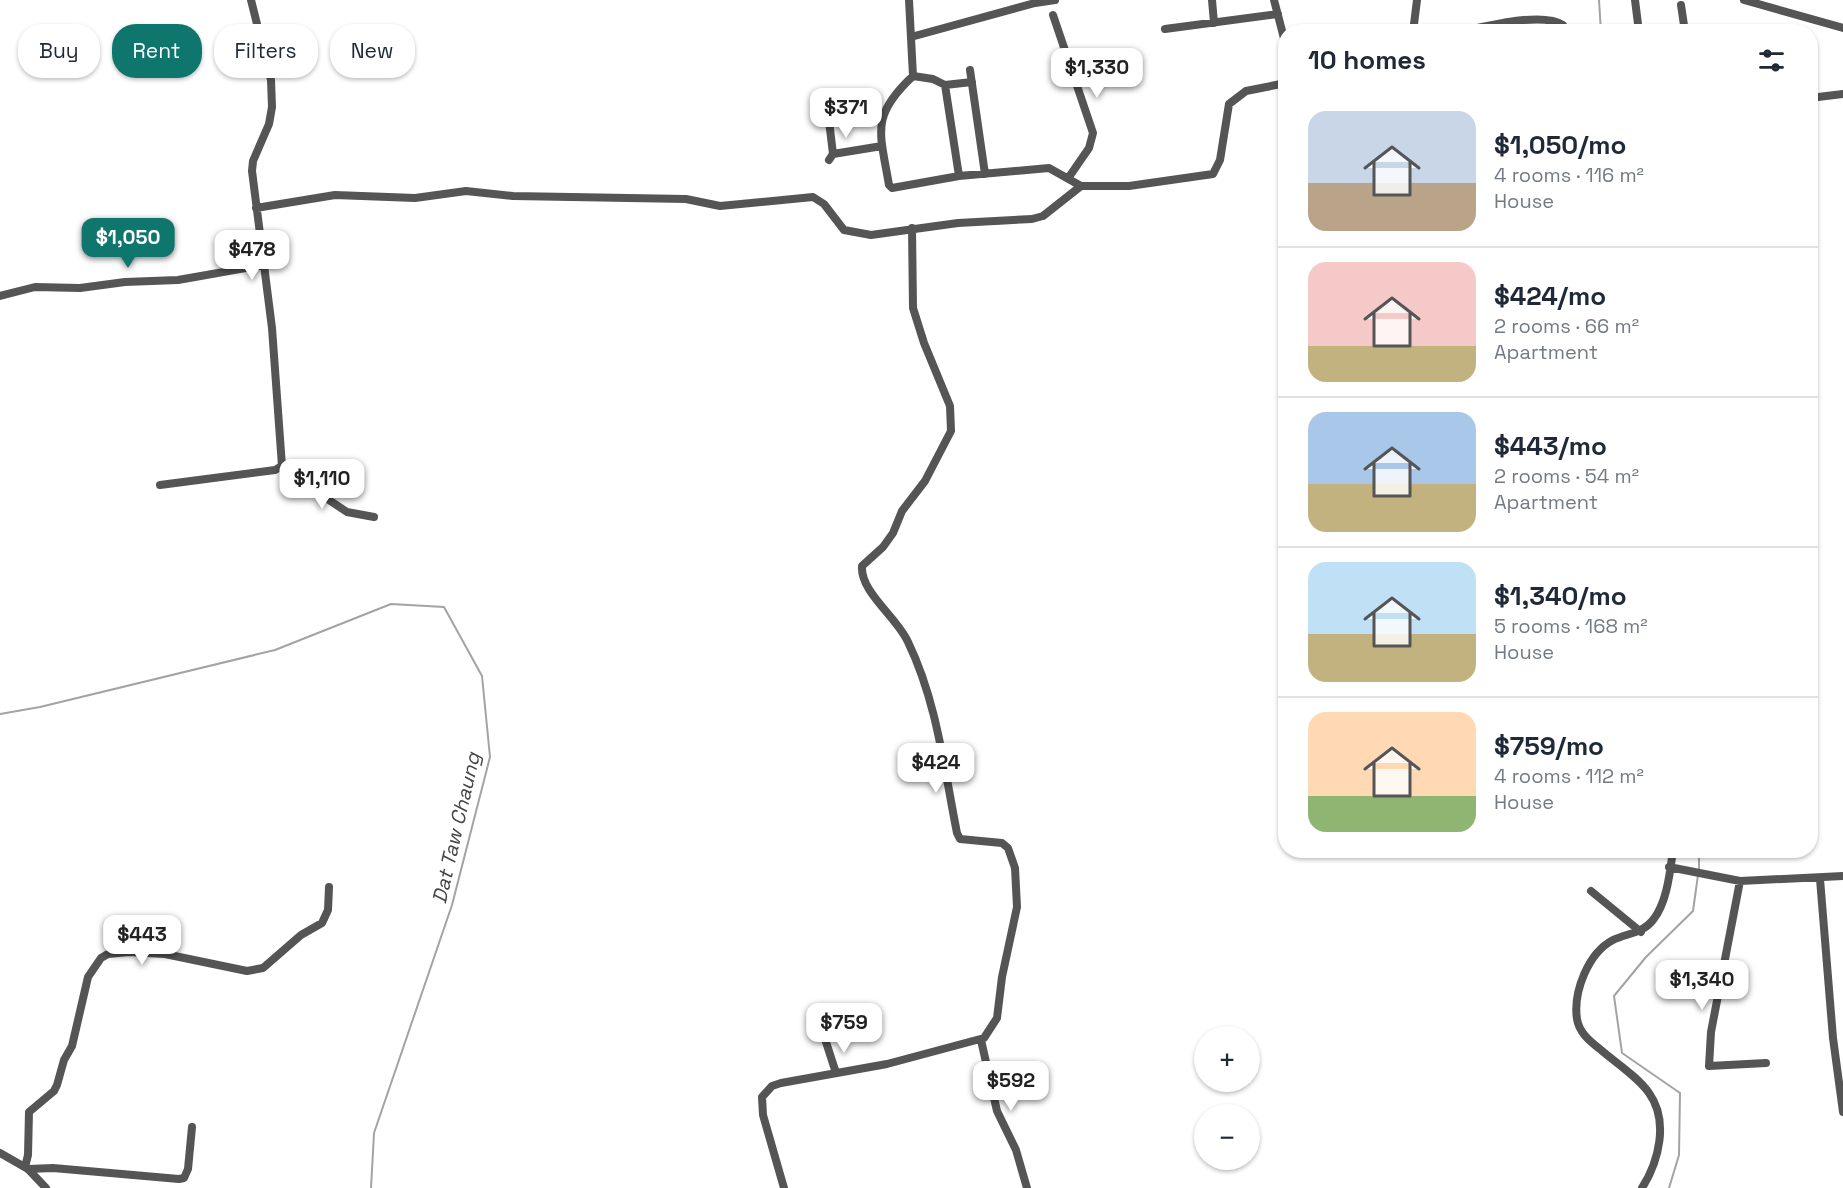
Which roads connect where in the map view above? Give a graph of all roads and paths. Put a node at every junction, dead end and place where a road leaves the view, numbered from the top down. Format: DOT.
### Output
graph roads {
  1 [pos="251,0"];
  2 [pos="909,0"];
  3 [pos="1055,0"];
  4 [pos="1212,0"];
  5 [pos="1275,0"];
  6 [pos="1418,0"];
  7 [pos="1635,0"];
  8 [pos="1744,0"];
  9 [pos="1681,5"];
  10 [pos="1278,14"];
  11 [pos="1053,15"];
  12 [pos="1214,22"];
  13 [pos="1280,24"];
  14 [pos="1414,24"];
  15 [pos="1500,24"];
  16 [pos="1559,24"];
  17 [pos="1638,24"];
  18 [pos="1684,24"];
  19 [pos="1843,28"];
  20 [pos="1165,29"];
  21 [pos="911,37"];
  22 [pos="970,70"];
  23 [pos="913,76"];
  24 [pos="972,82"];
  25 [pos="945,85"];
  26 [pos="1278,85"];
  27 [pos="1843,94"];
  28 [pos="826,96"];
  29 [pos="1818,97"];
  30 [pos="882,146"];
  31 [pos="985,174"];
  32 [pos="959,176"];
  33 [pos="1069,177"];
  34 [pos="1081,186"];
  35 [pos="256,208"];
  36 [pos="912,228"];
  37 [pos="263,266"];
  38 [pos="0,296"];
  39 [pos="281,468"];
  40 [pos="160,485"];
  41 [pos="374,517"];
  42 [pos="1671,858"];
  43 [pos="1669,867"];
  44 [pos="1843,876"];
  45 [pos="1820,879"];
  46 [pos="1740,881"];
  47 [pos="329,887"];
  48 [pos="1591,891"];
  49 [pos="1641,932"];
  50 [pos="981,1040"];
  51 [pos="826,1042"];
  52 [pos="1766,1063"];
  53 [pos="836,1073"];
  54 [pos="1843,1112"];
  55 [pos="192,1127"];
  56 [pos="0,1153"];
  57 [pos="26,1168"];
  58 [pos="46,1188"];
  59 [pos="784,1188"];
  60 [pos="1027,1188"];
  61 [pos="1642,1188"];
  1 -- 35 [label="street"];
  2 -- 21 [label="street"];
  3 -- 21 [label="street"];
  4 -- 12 [label="street"];
  5 -- 10 [label="street"];
  6 -- 14 [label="street"];
  7 -- 17 [label="street"];
  8 -- 19 [label="street"];
  9 -- 18 [label="street"];
  10 -- 12 [label="street"];
  10 -- 13 [label="street"];
  11 -- 33 [label="street"];
  12 -- 20 [label="street"];
  15 -- 16 [label="street"];
  21 -- 23 [label="street"];
  22 -- 24 [label="street"];
  23 -- 25 [label="street"];
  23 -- 30 [label="street"];
  24 -- 25 [label="street"];
  24 -- 31 [label="street"];
  25 -- 32 [label="street"];
  26 -- 34 [label="street"];
  27 -- 29 [label="street"];
  28 -- 30 [label="street"];
  30 -- 32 [label="street"];
  31 -- 32 [label="street"];
  31 -- 33 [label="street"];
  33 -- 34 [label="street"];
  34 -- 36 [label="street"];
  35 -- 36 [label="street"];
  35 -- 37 [label="street"];
  36 -- 50 [label="street"];
  37 -- 38 [label="street"];
  37 -- 39 [label="street"];
  39 -- 40 [label="street"];
  39 -- 41 [label="street"];
  42 -- 43 [label="street"];
  43 -- 46 [label="street"];
  43 -- 49 [label="street"];
  44 -- 45 [label="street"];
  45 -- 46 [label="street"];
  45 -- 54 [label="street"];
  46 -- 52 [label="street"];
  47 -- 57 [label="street"];
  48 -- 49 [label="street"];
  49 -- 61 [label="street"];
  50 -- 53 [label="street"];
  50 -- 60 [label="street"];
  51 -- 53 [label="street"];
  53 -- 59 [label="street"];
  55 -- 57 [label="street"];
  56 -- 57 [label="street"];
  57 -- 58 [label="street"];
}
